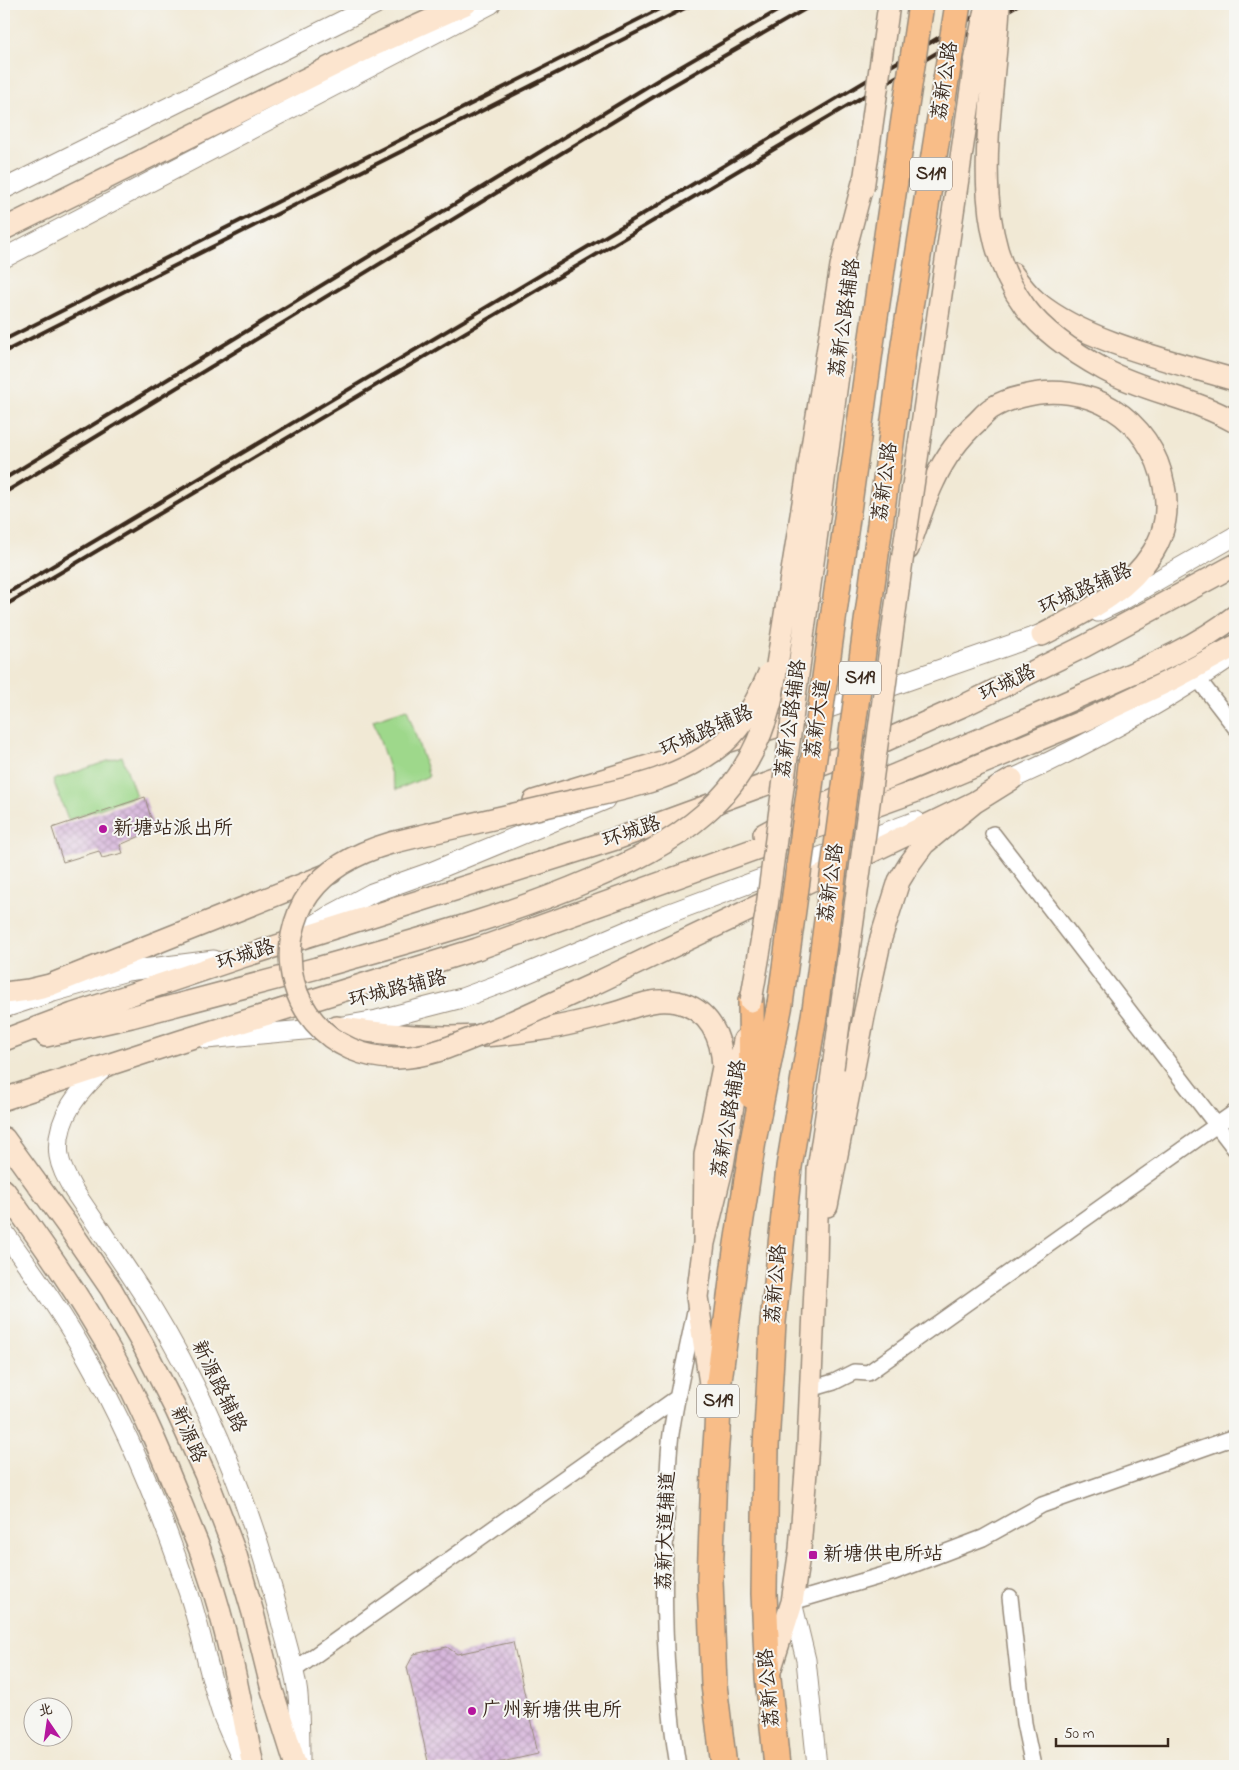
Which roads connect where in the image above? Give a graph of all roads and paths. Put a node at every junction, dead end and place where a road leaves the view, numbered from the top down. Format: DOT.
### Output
graph roads {
  1 [pos="376,4"];
  2 [pos="466,4"];
  3 [pos="491,4"];
  4 [pos="889,4"];
  5 [pos="921,4"];
  6 [pos="958,4"];
  7 [pos="986,4"];
  8 [pos="999,4"];
  9 [pos="865,175"];
  10 [pos="4,188"];
  11 [pos="4,229"];
  12 [pos="999,253"];
  13 [pos="4,258"];
  14 [pos="871,344"];
  15 [pos="1235,380"];
  16 [pos="1235,422"];
  17 [pos="1235,536"];
  18 [pos="1235,565"];
  19 [pos="901,568"];
  20 [pos="1235,616"];
  21 [pos="1042,634"];
  22 [pos="1235,646"];
  23 [pos="779,647"];
  24 [pos="1235,653"];
  25 [pos="1198,679"];
  26 [pos="779,726"];
  27 [pos="1235,727"];
  28 [pos="1012,779"];
  29 [pos="975,802"];
  30 [pos="993,834"];
  31 [pos="695,871"];
  32 [pos="283,944"];
  33 [pos="242,957"];
  34 [pos="4,993"];
  35 [pos="751,1001"];
  36 [pos="4,1008"];
  37 [pos="337,1027"];
  38 [pos="4,1040"];
  39 [pos="181,1041"];
  40 [pos="4,1044"];
  41 [pos="108,1065"];
  42 [pos="4,1099"];
  43 [pos="1235,1112"];
  44 [pos="1217,1125"];
  45 [pos="4,1138"];
  46 [pos="753,1141"];
  47 [pos="1235,1149"];
  48 [pos="4,1190"];
  49 [pos="4,1232"];
  50 [pos="704,1243"];
  51 [pos="816,1265"];
  52 [pos="697,1297"];
  53 [pos="810,1389"];
  54 [pos="678,1397"];
  55 [pos="717,1431"];
  56 [pos="1235,1436"];
  57 [pos="1010,1597"];
  58 [pos="792,1602"];
  59 [pos="293,1671"];
  60 [pos="768,1678"];
  61 [pos="245,1766"];
  62 [pos="253,1766"];
  63 [pos="296,1766"];
  64 [pos="300,1766"];
  65 [pos="678,1766"];
  66 [pos="724,1766"];
  67 [pos="777,1766"];
  68 [pos="817,1766"];
  69 [pos="1033,1766"];
  1 -- 10 [label="street"];
  2 -- 11 [label="main road"];
  3 -- 13 [label="street"];
  4 -- 9 [label="main road, 荔新公路辅路, bridge"];
  5 -- 14 [label="main road, 荔新公路 / S119, bridge"];
  6 -- 60 [label="main road, 荔新公路 / S119, bridge"];
  7 -- 19 [label="main road, bridge"];
  8 -- 12 [label="main road, bridge"];
  9 -- 23 [label="main road, bridge"];
  9 -- 35 [label="main road, 荔新公路辅路, bridge"];
  12 -- 15 [label="main road, bridge"];
  12 -- 16 [label="main road, bridge"];
  14 -- 46 [label="main road, 荔新大道 / S119, bridge"];
  17 -- 21 [label="street, 环城路辅路"];
  18 -- 32 [label="main road, 环城路"];
  19 -- 21 [label="main road, bridge"];
  19 -- 51 [label="main road, bridge"];
  20 -- 31 [label="main road"];
  21 -- 26 [label="street, 环城路辅路"];
  22 -- 31 [label="main road"];
  23 -- 29 [label="main road, bridge"];
  23 -- 40 [label="main road, bridge"];
  24 -- 25 [label="street, 环城路辅路"];
  25 -- 27 [label="street"];
  25 -- 28 [label="street, 环城路辅路"];
  26 -- 32 [label="street, 环城路辅路"];
  26 -- 34 [label="main road"];
  28 -- 29 [label="main road"];
  28 -- 37 [label="street, 环城路辅路"];
  29 -- 51 [label="main road"];
  30 -- 44 [label="street"];
  31 -- 39 [label="main road"];
  32 -- 33 [label="main road, 环城路"];
  33 -- 36 [label="street"];
  33 -- 38 [label="main road, 环城路"];
  35 -- 46 [label="main road"];
  35 -- 50 [label="main road, 荔新公路辅路"];
  37 -- 39 [label="street, 环城路辅路"];
  37 -- 50 [label="main road"];
  39 -- 41 [label="main road"];
  41 -- 42 [label="main road"];
  41 -- 59 [label="street, 新源路辅路"];
  43 -- 44 [label="street"];
  44 -- 47 [label="street"];
  44 -- 53 [label="street"];
  45 -- 63 [label="main road, 新源路"];
  46 -- 55 [label="main road, S119"];
  48 -- 62 [label="main road, 新源路"];
  49 -- 61 [label="street"];
  50 -- 52 [label="main road, 荔新公路辅路"];
  51 -- 53 [label="main road"];
  52 -- 54 [label="street, 荔新大道辅道"];
  52 -- 55 [label="main road, 荔新公路辅路"];
  53 -- 58 [label="main road"];
  54 -- 59 [label="street"];
  54 -- 65 [label="street, 荔新大道辅道"];
  55 -- 66 [label="main road, S119"];
  56 -- 58 [label="street"];
  57 -- 69 [label="street"];
  58 -- 60 [label="main road"];
  58 -- 68 [label="street"];
  59 -- 64 [label="street, 新源路辅路"];
  60 -- 67 [label="main road, 荔新公路 / S119"];
}
